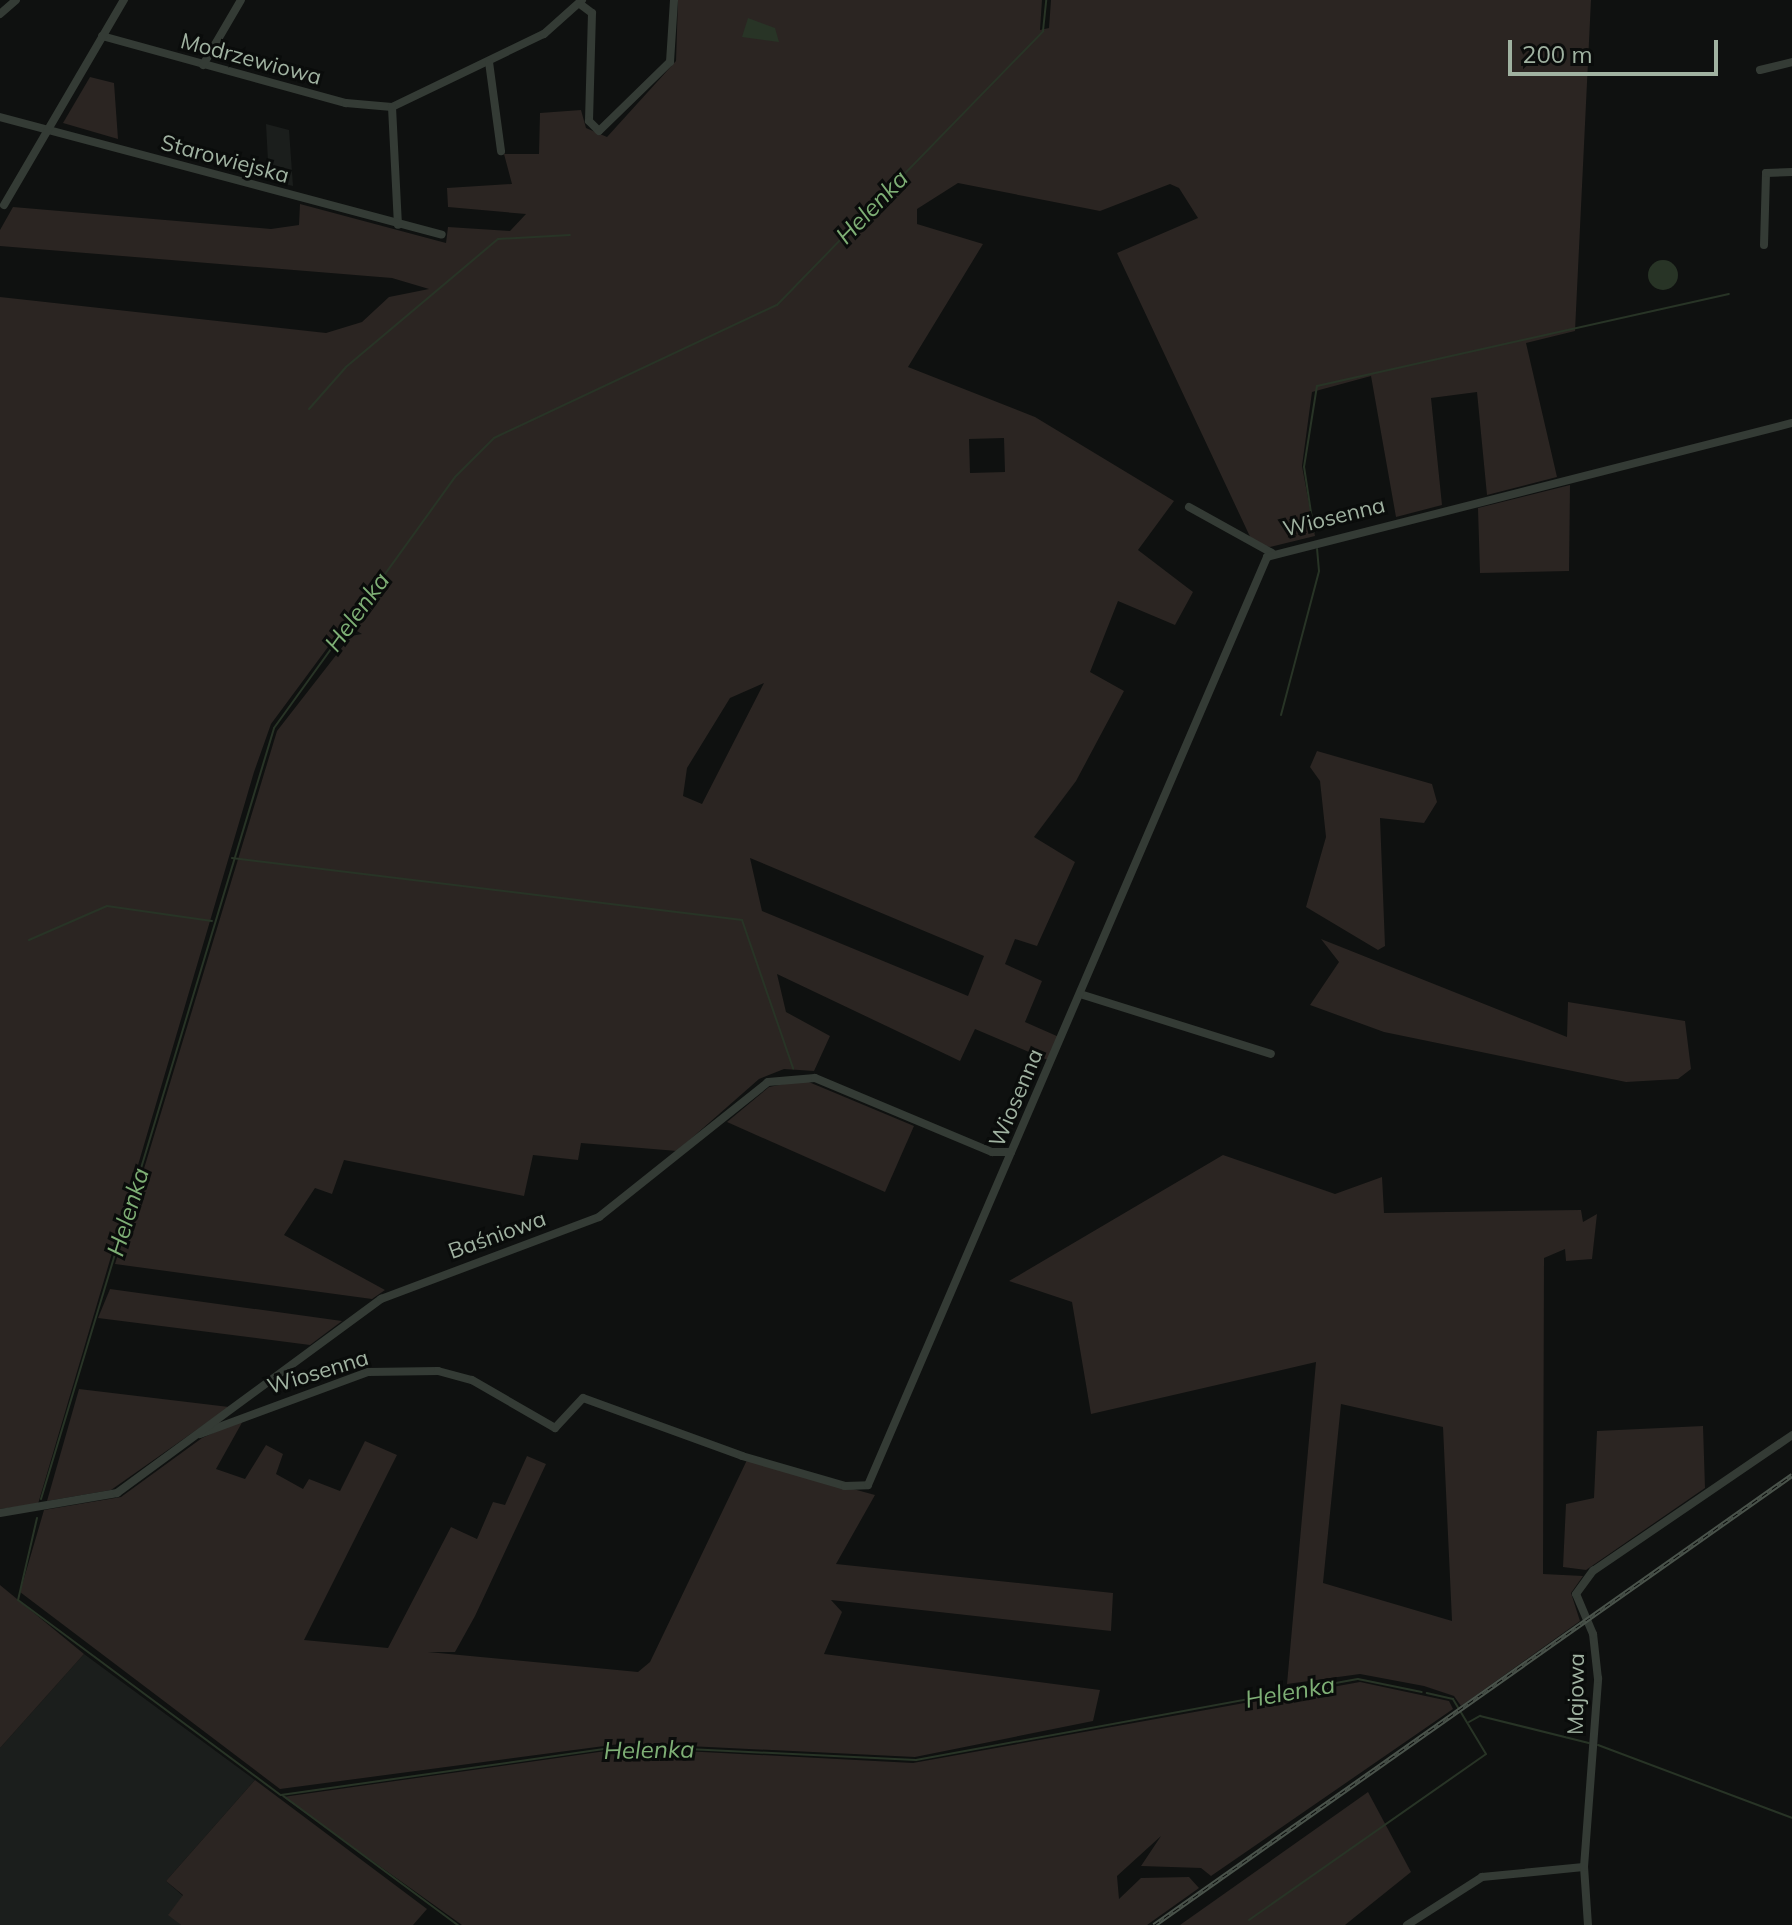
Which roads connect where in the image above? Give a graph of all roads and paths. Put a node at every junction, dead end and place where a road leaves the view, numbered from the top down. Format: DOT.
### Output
graph roads {
  1 [pos="16,0"];
  2 [pos="124,0"];
  3 [pos="241,0"];
  4 [pos="674,0"];
  5 [pos="581,2"];
  6 [pos="0,14"];
  7 [pos="102,36"];
  8 [pos="489,62"];
  9 [pos="1792,62"];
  10 [pos="203,65"];
  11 [pos="1760,70"];
  12 [pos="392,107"];
  13 [pos="0,117"];
  14 [pos="43,129"];
  15 [pos="501,151"];
  16 [pos="1792,172"];
  17 [pos="4,205"];
  18 [pos="398,225"];
  19 [pos="442,235"];
  20 [pos="1764,245"];
  21 [pos="1792,423"];
  22 [pos="1189,507"];
  23 [pos="1272,553"];
  24 [pos="1080,994"];
  25 [pos="1271,1054"];
  26 [pos="1011,1152"];
  27 [pos="200,1434"];
  28 [pos="1792,1435"];
  29 [pos="0,1513"];
  30 [pos="1584,1867"];
  31 [pos="1407,1925"];
  32 [pos="1588,1925"];
  1 -- 6 [label="street"];
  2 -- 7 [label="street"];
  3 -- 10 [label="street"];
  4 -- 5 [label="street, Modrzewiowa"];
  5 -- 8 [label="street, Modrzewiowa"];
  7 -- 10 [label="street, Modrzewiowa"];
  7 -- 14 [label="street"];
  8 -- 12 [label="street, Modrzewiowa"];
  8 -- 15 [label="street"];
  9 -- 11 [label="street"];
  10 -- 12 [label="street, Modrzewiowa"];
  12 -- 18 [label="street"];
  13 -- 14 [label="street, Starowiejska"];
  14 -- 17 [label="street"];
  14 -- 18 [label="street, Starowiejska"];
  16 -- 20 [label="street"];
  18 -- 19 [label="street, Starowiejska"];
  21 -- 23 [label="street, Wiosenna"];
  22 -- 23 [label="street"];
  23 -- 24 [label="street, Wiosenna"];
  24 -- 25 [label="street"];
  24 -- 26 [label="street, Wiosenna"];
  26 -- 27 [label="street, Baśniowa"];
  26 -- 27 [label="street, Wiosenna"];
  27 -- 29 [label="street, Baśniowa"];
  28 -- 30 [label="street, Majowa"];
  30 -- 31 [label="street"];
  30 -- 32 [label="street, Majowa"];
}
